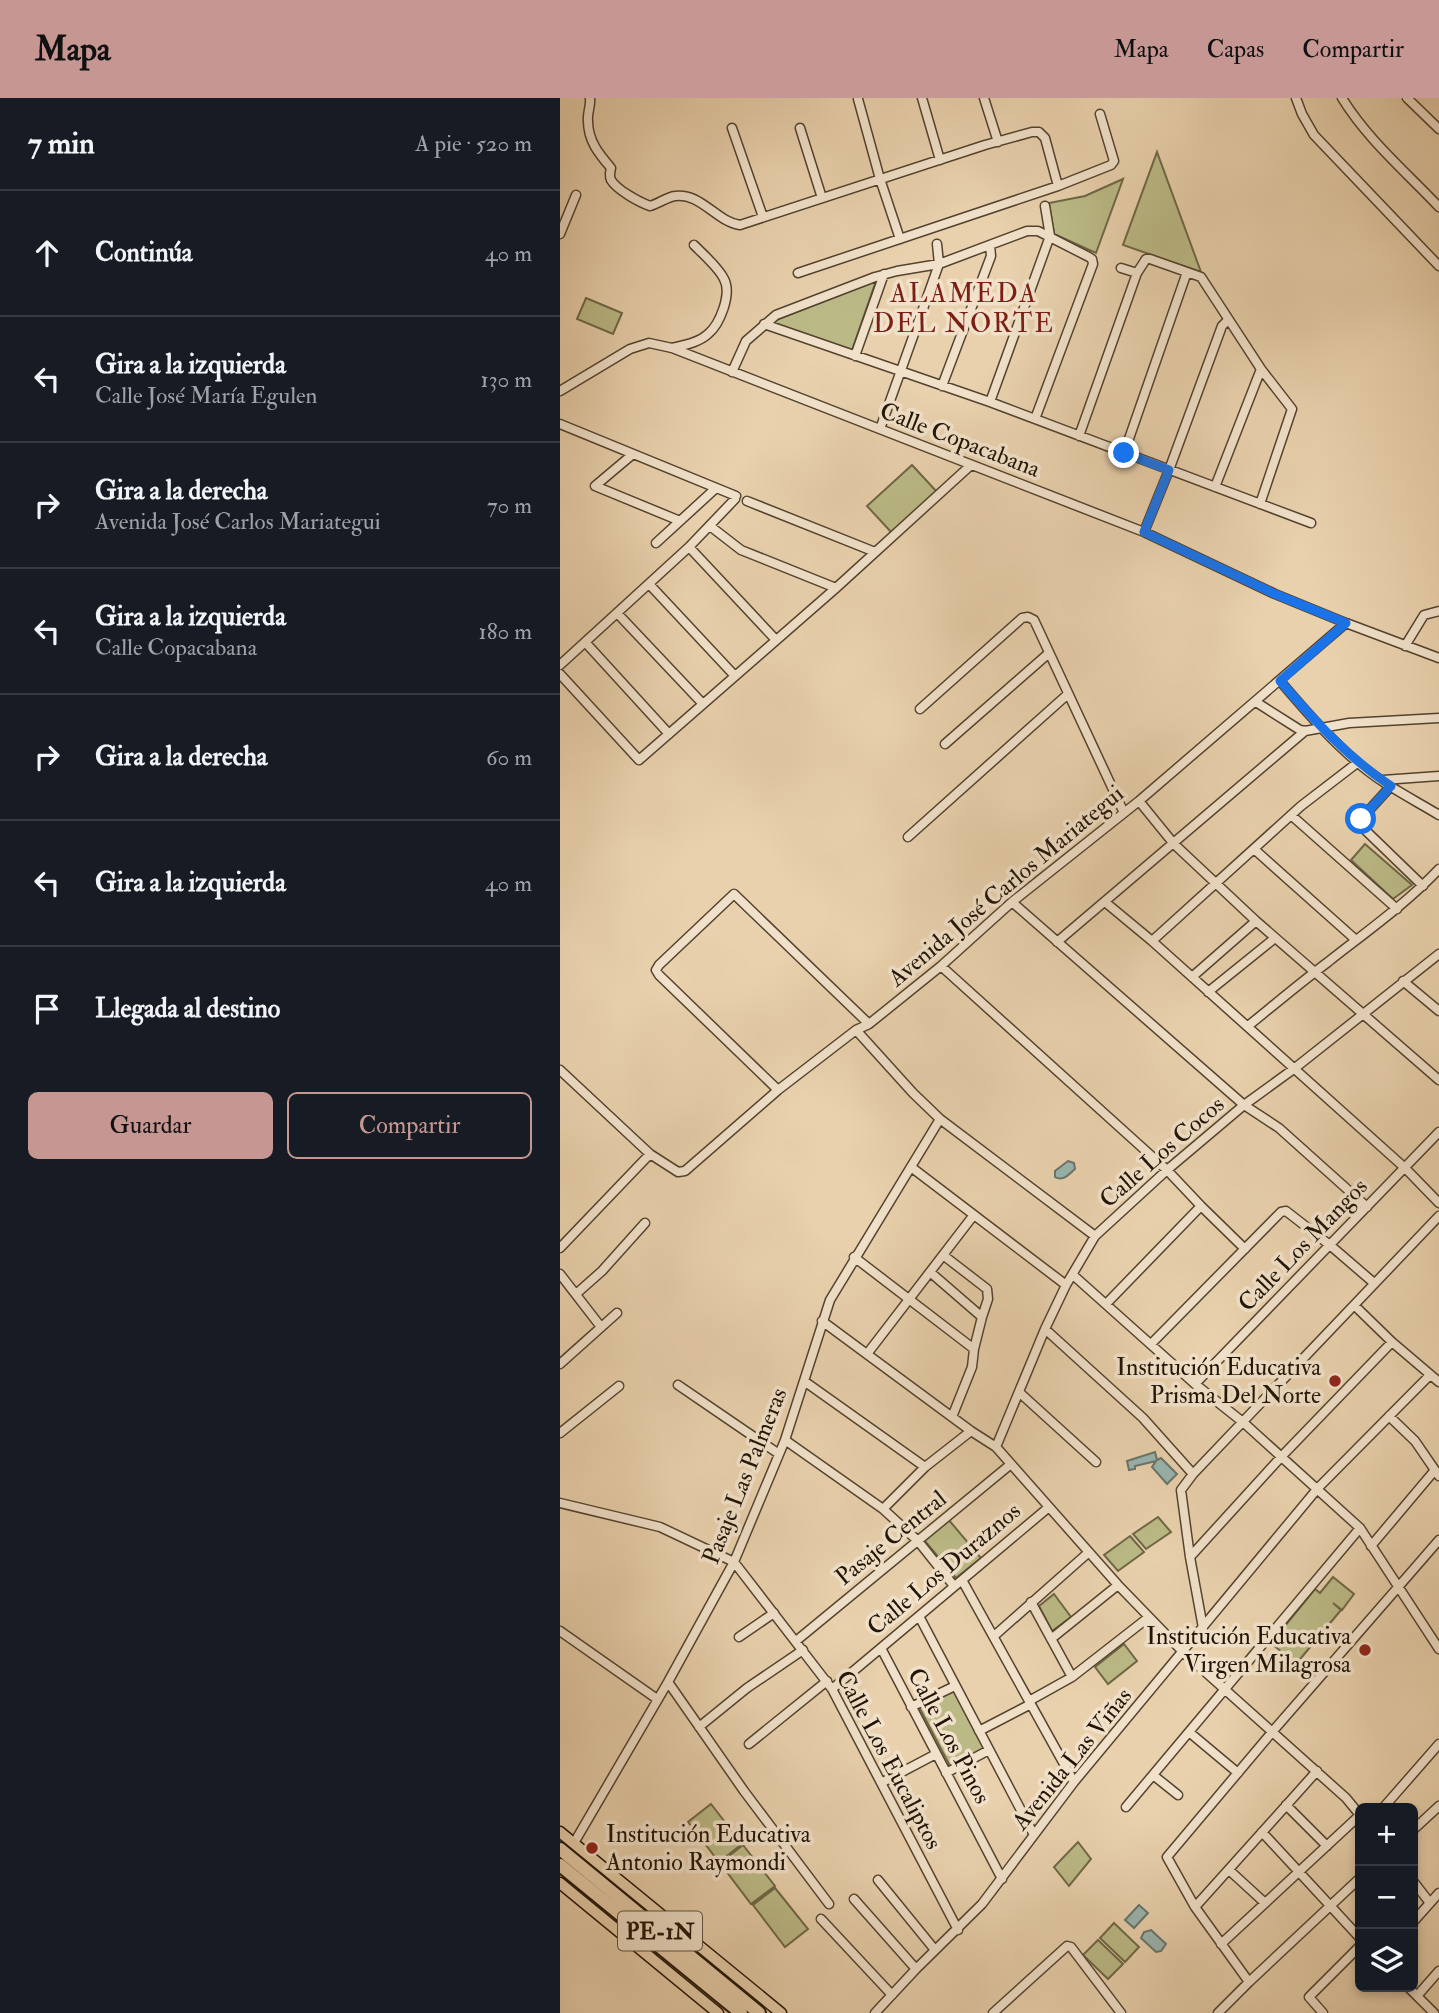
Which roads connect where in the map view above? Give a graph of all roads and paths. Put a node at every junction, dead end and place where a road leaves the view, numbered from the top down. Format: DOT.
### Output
graph roads {
  1 [pos="590,98"];
  2 [pos="922,98"];
  3 [pos="984,98"];
  4 [pos="1296,98"];
  5 [pos="1342,98"];
  6 [pos="1407,98"];
  7 [pos="858,99"];
  8 [pos="1100,114"];
  9 [pos="732,128"];
  10 [pos="800,128"];
  11 [pos="1439,129"];
  12 [pos="998,142"];
  13 [pos="940,160"];
  14 [pos="880,179"];
  15 [pos="1058,186"];
  16 [pos="576,195"];
  17 [pos="822,198"];
  18 [pos="1045,206"];
  19 [pos="1439,207"];
  20 [pos="763,217"];
  21 [pos="560,234"];
  22 [pos="1050,236"];
  23 [pos="900,239"];
  24 [pos="937,244"];
  25 [pos="695,245"];
  26 [pos="990,245"];
  27 [pos="939,264"];
  28 [pos="1439,266"];
  29 [pos="1121,268"];
  30 [pos="1187,272"];
  31 [pos="798,273"];
  32 [pos="1137,273"];
  33 [pos="884,274"];
  34 [pos="1228,320"];
  35 [pos="764,324"];
  36 [pos="672,348"];
  37 [pos="855,356"];
  38 [pos="1261,369"];
  39 [pos="732,372"];
  40 [pos="901,372"];
  41 [pos="942,386"];
  42 [pos="560,391"];
  43 [pos="990,402"];
  44 [pos="1035,419"];
  45 [pos="560,424"];
  46 [pos="880,429"];
  47 [pos="1079,436"];
  48 [pos="1124,453"];
  49 [pos="633,454"];
  50 [pos="971,465"];
  51 [pos="1169,470"];
  52 [pos="1215,487"];
  53 [pos="716,488"];
  54 [pos="747,501"];
  55 [pos="1260,504"];
  56 [pos="680,521"];
  57 [pos="1311,523"];
  58 [pos="710,526"];
  59 [pos="1144,532"];
  60 [pos="656,543"];
  61 [pos="689,547"];
  62 [pos="876,552"];
  63 [pos="649,584"];
  64 [pos="836,588"];
  65 [pos="1439,611"];
  66 [pos="617,613"];
  67 [pos="1346,623"];
  68 [pos="776,640"];
  69 [pos="585,642"];
  70 [pos="1405,646"];
  71 [pos="1049,653"];
  72 [pos="1439,658"];
  73 [pos="560,666"];
  74 [pos="560,674"];
  75 [pos="735,676"];
  76 [pos="1280,681"];
  77 [pos="1068,694"];
  78 [pos="1256,702"];
  79 [pos="703,704"];
  80 [pos="920,709"];
  81 [pos="1439,719"];
  82 [pos="1321,728"];
  83 [pos="1305,731"];
  84 [pos="669,734"];
  85 [pos="945,744"];
  86 [pos="1357,763"];
  87 [pos="1439,776"];
  88 [pos="1382,780"];
  89 [pos="1391,786"];
  90 [pos="1139,801"];
  91 [pos="1124,813"];
  92 [pos="1291,815"];
  93 [pos="1439,815"];
  94 [pos="908,837"];
  95 [pos="1174,844"];
  96 [pos="1254,849"];
  97 [pos="1438,872"];
  98 [pos="1217,883"];
  99 [pos="1423,886"];
  100 [pos="1012,902"];
  101 [pos="1105,902"];
  102 [pos="1398,909"];
  103 [pos="1256,921"];
  104 [pos="1275,938"];
  105 [pos="1356,940"];
  106 [pos="1057,942"];
  107 [pos="1152,942"];
  108 [pos="1439,954"];
  109 [pos="941,966"];
  110 [pos="1314,973"];
  111 [pos="1192,977"];
  112 [pos="1403,981"];
  113 [pos="1208,992"];
  114 [pos="1439,1011"];
  115 [pos="1363,1013"];
  116 [pos="869,1024"];
  117 [pos="1248,1026"];
  118 [pos="856,1030"];
  119 [pos="1295,1068"];
  120 [pos="560,1070"];
  121 [pos="1439,1080"];
  122 [pos="778,1090"];
  123 [pos="1244,1105"];
  124 [pos="940,1119"];
  125 [pos="1439,1132"];
  126 [pos="650,1154"];
  127 [pos="911,1167"];
  128 [pos="1405,1168"];
  129 [pos="1167,1170"];
  130 [pos="1439,1203"];
  131 [pos="1201,1206"];
  132 [pos="1367,1207"];
  133 [pos="973,1216"];
  134 [pos="1439,1216"];
  135 [pos="645,1223"];
  136 [pos="1095,1236"];
  137 [pos="1331,1246"];
  138 [pos="560,1248"];
  139 [pos="1245,1249"];
  140 [pos="943,1255"];
  141 [pos="854,1256"];
  142 [pos="930,1272"];
  143 [pos="560,1274"];
  144 [pos="1073,1275"];
  145 [pos="1374,1283"];
  146 [pos="1066,1285"];
  147 [pos="576,1294"];
  148 [pos="909,1300"];
  149 [pos="1106,1304"];
  150 [pos="1354,1305"];
  151 [pos="618,1312"];
  152 [pos="982,1317"];
  153 [pos="822,1321"];
  154 [pos="601,1327"];
  155 [pos="1045,1329"];
  156 [pos="1392,1342"];
  157 [pos="1151,1344"];
  158 [pos="974,1349"];
  159 [pos="867,1354"];
  160 [pos="560,1364"];
  161 [pos="1430,1375"];
  162 [pos="804,1381"];
  163 [pos="1439,1382"];
  164 [pos="1195,1384"];
  165 [pos="678,1385"];
  166 [pos="619,1386"];
  167 [pos="1020,1393"];
  168 [pos="1389,1416"];
  169 [pos="952,1417"];
  170 [pos="1244,1423"];
  171 [pos="971,1431"];
  172 [pos="560,1433"];
  173 [pos="785,1440"];
  174 [pos="996,1447"];
  175 [pos="779,1454"];
  176 [pos="1281,1457"];
  177 [pos="1096,1462"];
  178 [pos="1011,1464"];
  179 [pos="925,1467"];
  180 [pos="1437,1473"];
  181 [pos="1193,1474"];
  182 [pos="1318,1488"];
  183 [pos="560,1503"];
  184 [pos="1049,1507"];
  185 [pos="883,1509"];
  186 [pos="1360,1528"];
  187 [pos="1439,1540"];
  188 [pos="918,1541"];
  189 [pos="1371,1546"];
  190 [pos="1088,1552"];
  191 [pos="1190,1557"];
  192 [pos="734,1562"];
  193 [pos="962,1580"];
  194 [pos="1118,1585"];
  195 [pos="954,1586"];
  196 [pos="1399,1588"];
  197 [pos="1031,1602"];
  198 [pos="774,1613"];
  199 [pos="919,1616"];
  200 [pos="1149,1617"];
  201 [pos="1203,1628"];
  202 [pos="560,1631"];
  203 [pos="1439,1632"];
  204 [pos="994,1636"];
  205 [pos="739,1637"];
  206 [pos="1051,1639"];
  207 [pos="1433,1640"];
  208 [pos="796,1641"];
  209 [pos="881,1648"];
  210 [pos="1439,1649"];
  211 [pos="803,1650"];
  212 [pos="1183,1653"];
  213 [pos="1072,1677"];
  214 [pos="668,1682"];
  215 [pos="829,1685"];
  216 [pos="955,1686"];
  217 [pos="1225,1689"];
  218 [pos="657,1699"];
  219 [pos="1030,1703"];
  220 [pos="911,1707"];
  221 [pos="699,1727"];
  222 [pos="979,1731"];
  223 [pos="1273,1731"];
  224 [pos="1189,1732"];
  225 [pos="749,1744"];
  226 [pos="1439,1744"];
  227 [pos="989,1750"];
  228 [pos="936,1754"];
  229 [pos="1317,1771"];
  230 [pos="946,1773"];
  231 [pos="1238,1773"];
  232 [pos="1153,1775"];
  233 [pos="1074,1782"];
  234 [pos="881,1783"];
  235 [pos="1178,1795"];
  236 [pos="1387,1803"];
  237 [pos="1286,1805"];
  238 [pos="1439,1806"];
  239 [pos="1126,1807"];
  240 [pos="1418,1825"];
  241 [pos="560,1832"];
  242 [pos="1262,1832"];
  243 [pos="1034,1835"];
  244 [pos="574,1843"];
  245 [pos="1327,1846"];
  246 [pos="560,1849"];
  247 [pos="560,1866"];
  248 [pos="1229,1870"];
  249 [pos="1298,1872"];
  250 [pos="1002,1879"];
  251 [pos="878,1880"];
  252 [pos="560,1883"];
  253 [pos="1355,1883"];
  254 [pos="1418,1887"];
  255 [pos="1439,1893"];
  256 [pos="854,1899"];
  257 [pos="1265,1903"];
  258 [pos="1430,1903"];
  259 [pos="829,1904"];
  260 [pos="1330,1906"];
  261 [pos="1195,1908"];
  262 [pos="1418,1916"];
  263 [pos="821,1919"];
  264 [pos="958,1930"];
  265 [pos="1355,1933"];
  266 [pos="1221,1944"];
  267 [pos="935,1950"];
  268 [pos="1355,1951"];
  269 [pos="916,1969"];
  270 [pos="1439,1971"];
  271 [pos="1249,1982"];
  272 [pos="1413,1992"];
  273 [pos="892,1995"];
  274 [pos="1417,1996"];
  275 [pos="718,2013"];
  276 [pos="740,2013"];
  277 [pos="759,2013"];
  278 [pos="781,2013"];
  279 [pos="875,2013"];
  280 [pos="993,2013"];
  281 [pos="1121,2013"];
  282 [pos="1219,2013"];
  283 [pos="1323,2013"];
  284 [pos="1434,2013"];
  1 -- 20 [label="street"];
  2 -- 13 [label="street"];
  3 -- 12 [label="street"];
  4 -- 28 [label="street"];
  5 -- 19 [label="street"];
  6 -- 11 [label="street"];
  7 -- 14 [label="street"];
  8 -- 15 [label="street"];
  9 -- 20 [label="street"];
  10 -- 17 [label="street"];
  12 -- 13 [label="street"];
  12 -- 15 [label="street"];
  13 -- 14 [label="street"];
  14 -- 17 [label="street"];
  14 -- 23 [label="street"];
  15 -- 23 [label="street"];
  16 -- 21 [label="street"];
  17 -- 20 [label="street"];
  18 -- 22 [label="street"];
  22 -- 26 [label="street"];
  22 -- 43 [label="street"];
  22 -- 44 [label="street"];
  23 -- 31 [label="street"];
  24 -- 27 [label="street"];
  25 -- 36 [label="street"];
  26 -- 27 [label="street"];
  26 -- 41 [label="street"];
  27 -- 33 [label="street"];
  27 -- 40 [label="street"];
  29 -- 32 [label="street"];
  30 -- 32 [label="street"];
  30 -- 34 [label="street"];
  30 -- 48 [label="street"];
  32 -- 47 [label="street"];
  33 -- 35 [label="street"];
  33 -- 37 [label="street"];
  34 -- 38 [label="street"];
  34 -- 51 [label="street"];
  35 -- 37 [label="street"];
  35 -- 39 [label="street"];
  36 -- 39 [label="street, Calle Copacabana"];
  36 -- 42 [label="street, Calle Copacabana"];
  37 -- 40 [label="street"];
  38 -- 52 [label="street"];
  38 -- 55 [label="street"];
  39 -- 46 [label="street, Calle Copacabana"];
  40 -- 41 [label="street"];
  40 -- 46 [label="street"];
  41 -- 43 [label="street"];
  43 -- 44 [label="street"];
  44 -- 47 [label="street"];
  45 -- 49 [label="street"];
  46 -- 50 [label="street, Calle Copacabana"];
  47 -- 48 [label="street"];
  48 -- 51 [label="street"];
  49 -- 53 [label="street"];
  49 -- 56 [label="street"];
  50 -- 59 [label="street, Calle Copacabana"];
  50 -- 62 [label="street"];
  51 -- 52 [label="street"];
  51 -- 59 [label="street"];
  52 -- 55 [label="street"];
  53 -- 56 [label="street"];
  53 -- 58 [label="street"];
  54 -- 62 [label="street"];
  55 -- 57 [label="street"];
  56 -- 60 [label="street"];
  58 -- 61 [label="street"];
  58 -- 64 [label="street"];
  59 -- 67 [label="street, Calle Copacabana"];
  61 -- 63 [label="street"];
  61 -- 68 [label="street"];
  62 -- 64 [label="street"];
  63 -- 66 [label="street"];
  63 -- 75 [label="street"];
  64 -- 68 [label="street"];
  65 -- 70 [label="street"];
  66 -- 69 [label="street"];
  66 -- 79 [label="street"];
  67 -- 70 [label="street, Calle Copacabana"];
  67 -- 76 [label="street, Avenida José Carlos Mariategui"];
  68 -- 75 [label="street"];
  69 -- 73 [label="street"];
  69 -- 84 [label="street"];
  70 -- 72 [label="street, Calle Copacabana"];
  71 -- 77 [label="street"];
  71 -- 80 [label="street"];
  71 -- 85 [label="street"];
  74 -- 84 [label="street"];
  75 -- 79 [label="street"];
  76 -- 78 [label="street, Avenida José Carlos Mariategui"];
  76 -- 82 [label="street"];
  77 -- 91 [label="street"];
  77 -- 94 [label="street"];
  78 -- 83 [label="street"];
  78 -- 90 [label="street, Avenida José Carlos Mariategui"];
  79 -- 84 [label="street"];
  81 -- 82 [label="street"];
  82 -- 83 [label="street"];
  82 -- 86 [label="street"];
  83 -- 95 [label="street"];
  86 -- 88 [label="street"];
  86 -- 92 [label="street"];
  87 -- 88 [label="street"];
  88 -- 89 [label="street"];
  89 -- 93 [label="street"];
  89 -- 99 [label="street"];
  90 -- 91 [label="street, Avenida José Carlos Mariategui"];
  90 -- 95 [label="street"];
  91 -- 100 [label="street, Avenida José Carlos Mariategui"];
  92 -- 96 [label="street"];
  92 -- 102 [label="street"];
  95 -- 98 [label="street"];
  95 -- 101 [label="street"];
  96 -- 98 [label="street"];
  96 -- 105 [label="street"];
  97 -- 99 [label="street"];
  98 -- 103 [label="street"];
  98 -- 107 [label="street"];
  99 -- 102 [label="street"];
  100 -- 106 [label="street"];
  100 -- 109 [label="street, Avenida José Carlos Mariategui"];
  101 -- 106 [label="street"];
  101 -- 107 [label="street"];
  102 -- 105 [label="street"];
  103 -- 104 [label="street"];
  103 -- 111 [label="street"];
  104 -- 110 [label="street"];
  104 -- 113 [label="street"];
  105 -- 110 [label="street"];
  106 -- 123 [label="street"];
  107 -- 111 [label="street"];
  108 -- 112 [label="street, Calle Los Cocos"];
  109 -- 116 [label="street, Avenida José Carlos Mariategui"];
  109 -- 129 [label="street"];
  110 -- 115 [label="street"];
  110 -- 117 [label="street"];
  111 -- 113 [label="street"];
  112 -- 114 [label="street"];
  112 -- 115 [label="street, Calle Los Cocos"];
  113 -- 117 [label="street"];
  115 -- 119 [label="street, Calle Los Cocos"];
  115 -- 121 [label="street"];
  116 -- 118 [label="street, Avenida José Carlos Mariategui"];
  116 -- 122 [label="street"];
  117 -- 119 [label="street"];
  118 -- 122 [label="street, Avenida José Carlos Mariategui"];
  118 -- 124 [label="street"];
  119 -- 123 [label="street, Calle Los Cocos"];
  119 -- 128 [label="street"];
  120 -- 126 [label="street"];
  122 -- 126 [label="street, Avenida José Carlos Mariategui"];
  123 -- 129 [label="street, Calle Los Cocos"];
  123 -- 132 [label="street"];
  124 -- 127 [label="street, Pasaje Las Palmeras"];
  124 -- 136 [label="street"];
  125 -- 128 [label="street, Calle Los Mangos"];
  126 -- 138 [label="street"];
  127 -- 133 [label="street"];
  127 -- 141 [label="street, Pasaje Las Palmeras"];
  128 -- 130 [label="street"];
  128 -- 132 [label="street, Calle Los Mangos"];
  129 -- 131 [label="street"];
  129 -- 136 [label="street, Calle Los Cocos"];
  131 -- 139 [label="street"];
  131 -- 149 [label="street"];
  132 -- 137 [label="street, Calle Los Mangos"];
  133 -- 140 [label="street"];
  133 -- 146 [label="street"];
  134 -- 145 [label="street"];
  135 -- 147 [label="street"];
  136 -- 144 [label="street, Calle Los Cocos"];
  137 -- 139 [label="street"];
  137 -- 145 [label="street"];
  137 -- 164 [label="street, Calle Los Mangos"];
  139 -- 157 [label="street"];
  140 -- 142 [label="street"];
  140 -- 152 [label="street"];
  141 -- 148 [label="street"];
  141 -- 153 [label="street, Pasaje Las Palmeras"];
  142 -- 148 [label="street"];
  142 -- 152 [label="street"];
  143 -- 147 [label="street"];
  144 -- 146 [label="street, Calle Los Cocos"];
  144 -- 149 [label="street"];
  145 -- 150 [label="street"];
  146 -- 155 [label="street, Calle Los Cocos"];
  147 -- 154 [label="street"];
  148 -- 158 [label="street"];
  148 -- 159 [label="street"];
  149 -- 157 [label="street"];
  150 -- 156 [label="street"];
  150 -- 170 [label="street"];
  151 -- 154 [label="street"];
  152 -- 158 [label="street"];
  153 -- 159 [label="street"];
  153 -- 162 [label="street, Pasaje Las Palmeras"];
  154 -- 160 [label="street"];
  155 -- 167 [label="street, Calle Los Cocos"];
  155 -- 181 [label="street"];
  156 -- 161 [label="street"];
  156 -- 176 [label="street"];
  157 -- 164 [label="street"];
  158 -- 169 [label="street"];
  159 -- 169 [label="street"];
  161 -- 163 [label="street"];
  161 -- 168 [label="street, Avenida Las Viñas"];
  162 -- 173 [label="street, Pasaje Las Palmeras"];
  162 -- 179 [label="street"];
  164 -- 170 [label="street"];
  165 -- 175 [label="street"];
  166 -- 172 [label="street"];
  167 -- 174 [label="street, Calle Los Cocos"];
  167 -- 177 [label="street"];
  168 -- 180 [label="street"];
  168 -- 182 [label="street, Avenida Las Viñas"];
  169 -- 171 [label="street"];
  170 -- 176 [label="street"];
  170 -- 181 [label="street"];
  171 -- 174 [label="street"];
  171 -- 179 [label="street"];
  173 -- 175 [label="street, Pasaje Las Palmeras"];
  173 -- 185 [label="street"];
  174 -- 178 [label="street"];
  175 -- 192 [label="street, Pasaje Las Palmeras"];
  176 -- 182 [label="street"];
  176 -- 191 [label="street"];
  178 -- 184 [label="street"];
  178 -- 188 [label="street, Pasaje Central"];
  179 -- 185 [label="street"];
  180 -- 189 [label="street"];
  181 -- 191 [label="street"];
  182 -- 186 [label="street"];
  182 -- 201 [label="street, Avenida Las Viñas"];
  183 -- 192 [label="street, Calle Los Eucaliptos"];
  184 -- 190 [label="street"];
  184 -- 193 [label="street, Calle Los Duraznos"];
  185 -- 188 [label="street"];
  186 -- 189 [label="street"];
  186 -- 217 [label="street"];
  187 -- 196 [label="street"];
  188 -- 195 [label="street"];
  188 -- 208 [label="street, Pasaje Central"];
  189 -- 196 [label="street"];
  190 -- 194 [label="street"];
  190 -- 197 [label="street"];
  191 -- 201 [label="street"];
  192 -- 198 [label="street, Calle Los Eucaliptos"];
  192 -- 214 [label="street, Pasaje Las Palmeras"];
  193 -- 195 [label="street, Calle Los Duraznos"];
  193 -- 204 [label="street"];
  194 -- 200 [label="street"];
  194 -- 206 [label="street"];
  195 -- 199 [label="street, Calle Los Duraznos"];
  196 -- 207 [label="street"];
  196 -- 223 [label="street"];
  197 -- 204 [label="street"];
  197 -- 206 [label="street"];
  198 -- 205 [label="street"];
  198 -- 208 [label="street, Calle Los Eucaliptos"];
  199 -- 209 [label="street, Calle Los Duraznos"];
  199 -- 216 [label="street"];
  200 -- 212 [label="street"];
  200 -- 213 [label="street"];
  201 -- 212 [label="street, Avenida Las Viñas"];
  202 -- 218 [label="street"];
  203 -- 207 [label="street"];
  204 -- 219 [label="street"];
  206 -- 213 [label="street"];
  207 -- 210 [label="street"];
  208 -- 211 [label="street, Calle Los Eucaliptos"];
  209 -- 215 [label="street, Calle Los Duraznos"];
  209 -- 220 [label="street, Calle Los Pinos"];
  211 -- 215 [label="street, Calle Los Eucaliptos"];
  211 -- 221 [label="street"];
  212 -- 217 [label="street"];
  212 -- 233 [label="street, Avenida Las Viñas"];
  213 -- 219 [label="street"];
  214 -- 218 [label="street, Pasaje Las Palmeras"];
  214 -- 221 [label="street"];
  215 -- 225 [label="street, Calle Los Duraznos"];
  215 -- 234 [label="street, Calle Los Eucaliptos"];
  216 -- 220 [label="street"];
  216 -- 222 [label="street"];
  217 -- 223 [label="street"];
  217 -- 224 [label="street"];
  218 -- 244 [label="street, Pasaje Las Palmeras"];
  219 -- 222 [label="street"];
  219 -- 233 [label="street"];
  220 -- 228 [label="street, Calle Los Pinos"];
  221 -- 259 [label="street"];
  222 -- 227 [label="street"];
  223 -- 229 [label="street"];
  223 -- 231 [label="street"];
  224 -- 231 [label="street"];
  224 -- 232 [label="street"];
  226 -- 236 [label="street"];
  227 -- 230 [label="street"];
  227 -- 243 [label="street"];
  228 -- 230 [label="street, Calle Los Pinos"];
  228 -- 234 [label="street"];
  229 -- 237 [label="street"];
  229 -- 245 [label="street"];
  230 -- 250 [label="street, Calle Los Pinos"];
  231 -- 261 [label="street"];
  232 -- 235 [label="street"];
  232 -- 239 [label="street"];
  233 -- 243 [label="street, Avenida Las Viñas"];
  234 -- 264 [label="street, Calle Los Eucaliptos"];
  237 -- 242 [label="street"];
  237 -- 245 [label="street"];
  238 -- 240 [label="street"];
  241 -- 244 [label="main road"];
  242 -- 248 [label="street"];
  242 -- 249 [label="street"];
  243 -- 250 [label="street, Avenida Las Viñas"];
  244 -- 278 [label="main road"];
  245 -- 249 [label="street"];
  246 -- 277 [label="highway, PE-1N"];
  247 -- 276 [label="highway, PE-1N"];
  248 -- 257 [label="street"];
  248 -- 261 [label="street"];
  249 -- 257 [label="street"];
  249 -- 260 [label="street"];
  250 -- 264 [label="street, Avenida Las Viñas"];
  251 -- 267 [label="street"];
  252 -- 275 [label="main road"];
  253 -- 260 [label="street"];
  254 -- 258 [label="street"];
  255 -- 258 [label="street"];
  256 -- 269 [label="street"];
  257 -- 266 [label="street"];
  258 -- 262 [label="street"];
  260 -- 265 [label="street"];
  260 -- 271 [label="street"];
  261 -- 266 [label="street"];
  263 -- 273 [label="street"];
  264 -- 267 [label="street, Avenida Las Viñas"];
  266 -- 271 [label="street"];
  267 -- 269 [label="street, Avenida Las Viñas"];
  268 -- 283 [label="street"];
  269 -- 273 [label="street, Avenida Las Viñas"];
  270 -- 274 [label="street"];
  271 -- 282 [label="street"];
  272 -- 274 [label="street"];
  273 -- 279 [label="street, Avenida Las Viñas"];
  274 -- 284 [label="street"];
  280 -- 281 [label="street"];
}
